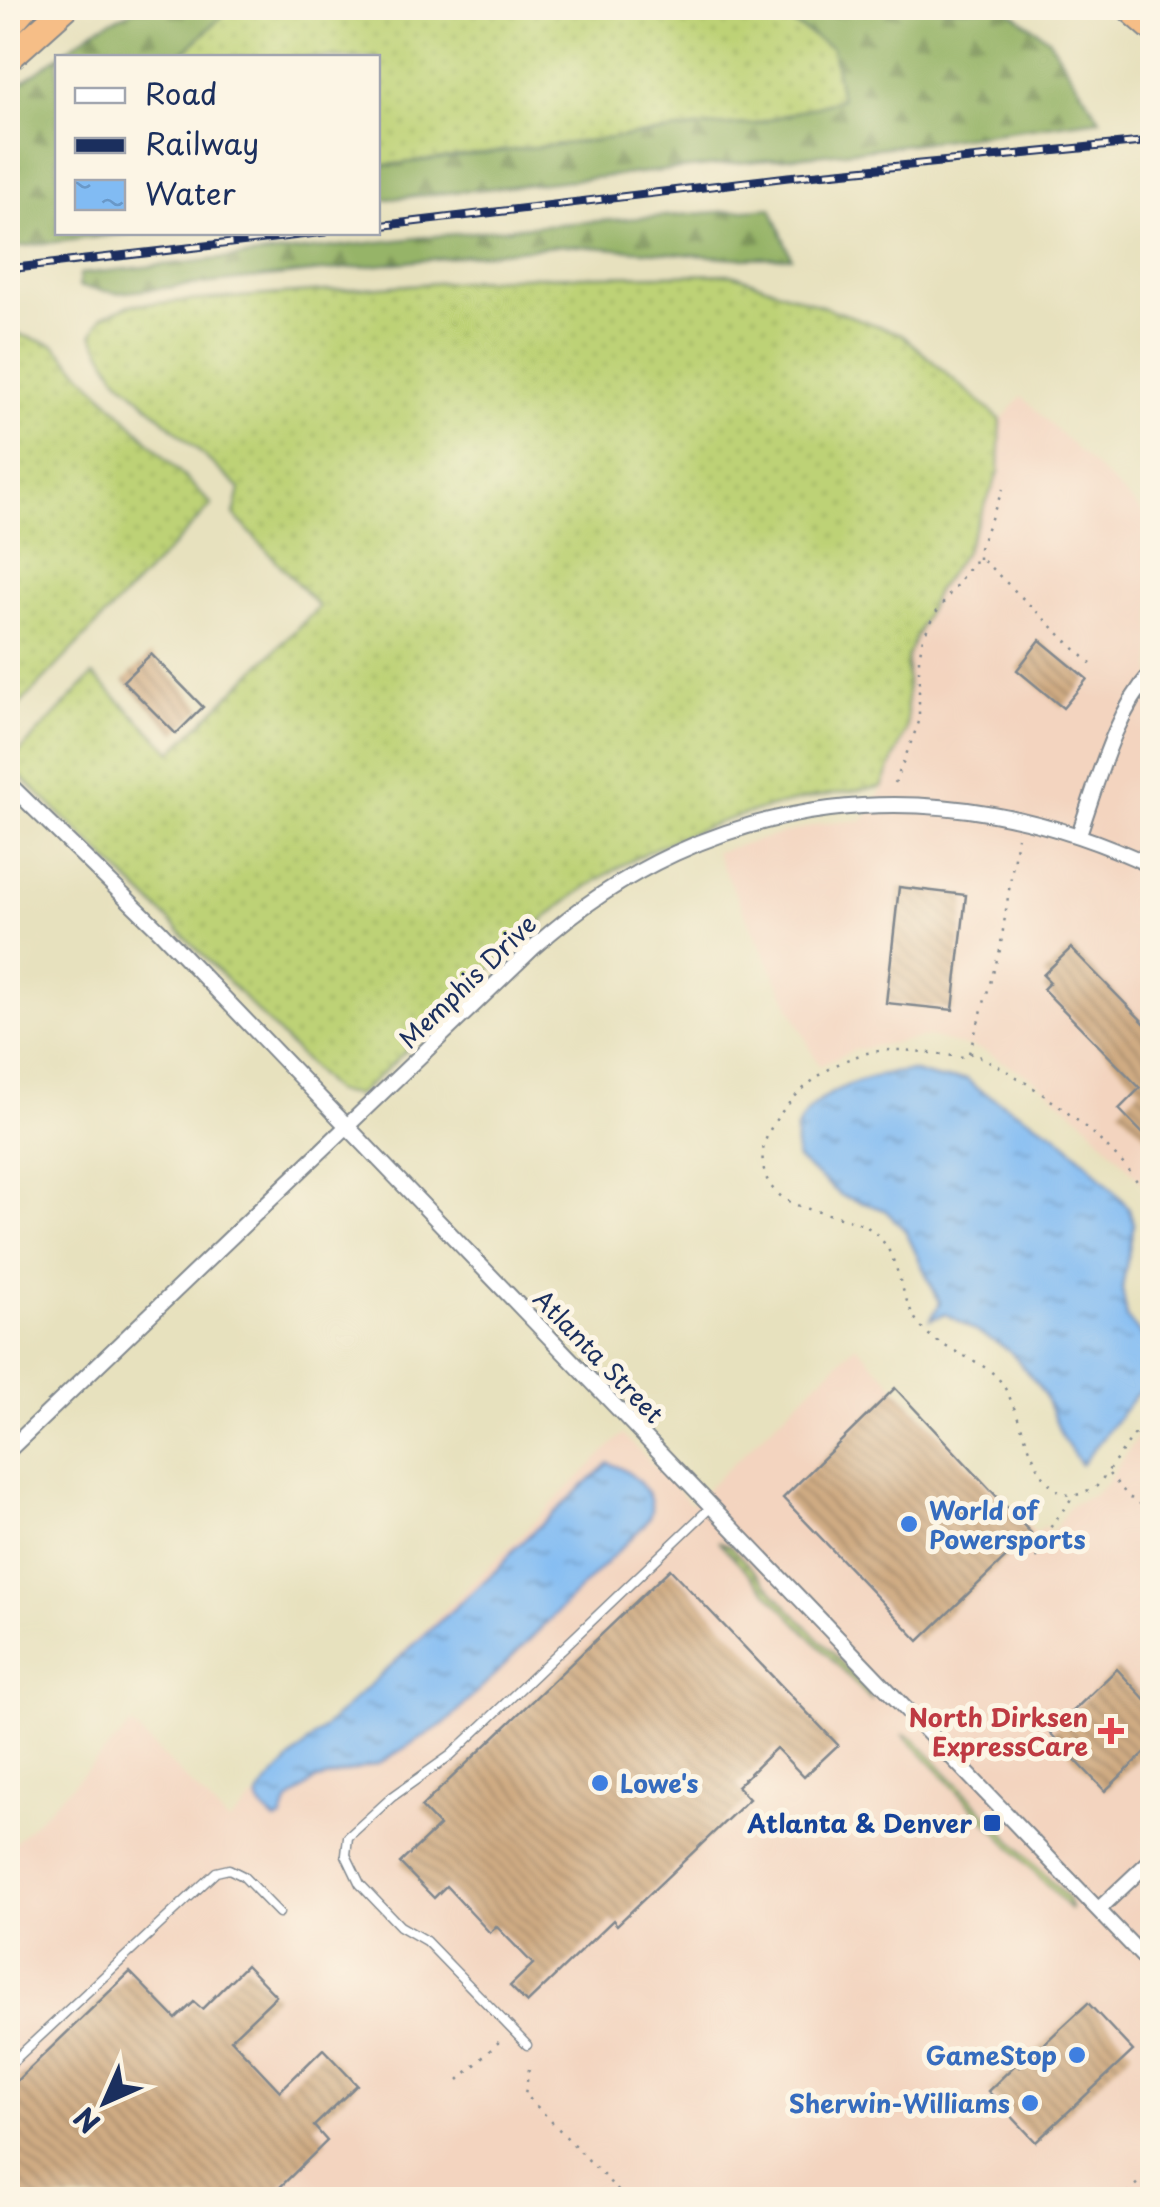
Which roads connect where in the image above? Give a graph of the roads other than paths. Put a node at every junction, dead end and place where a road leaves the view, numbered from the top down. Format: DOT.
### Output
graph roads {
  1 [pos="24,8"];
  2 [pos="65,8"];
  3 [pos="1129,8"];
  4 [pos="8,26"];
  5 [pos="1152,28"];
  6 [pos="8,59"];
  7 [pos="1152,672"];
  8 [pos="8,783"];
  9 [pos="1080,834"];
  10 [pos="1152,866"];
  11 [pos="348,1126"];
  12 [pos="8,1451"];
  13 [pos="712,1507"];
  14 [pos="1152,1859"];
  15 [pos="1099,1910"];
  16 [pos="280,1913"];
  17 [pos="1152,1966"];
  18 [pos="527,2044"];
  19 [pos="8,2066"];
  1 -- 4 [label="highway"];
  2 -- 6 [label="highway"];
  3 -- 5 [label="highway"];
  7 -- 9 [label="street"];
  8 -- 11 [label="street, Atlanta Street"];
  9 -- 10 [label="street, Memphis Drive"];
  9 -- 11 [label="street, Memphis Drive"];
  11 -- 12 [label="street, Memphis Drive"];
  11 -- 13 [label="street, Atlanta Street"];
  13 -- 15 [label="street, Atlanta Street"];
  13 -- 18 [label="lane"];
  14 -- 15 [label="street"];
  15 -- 17 [label="street, Atlanta Street"];
  16 -- 19 [label="lane"];
}
